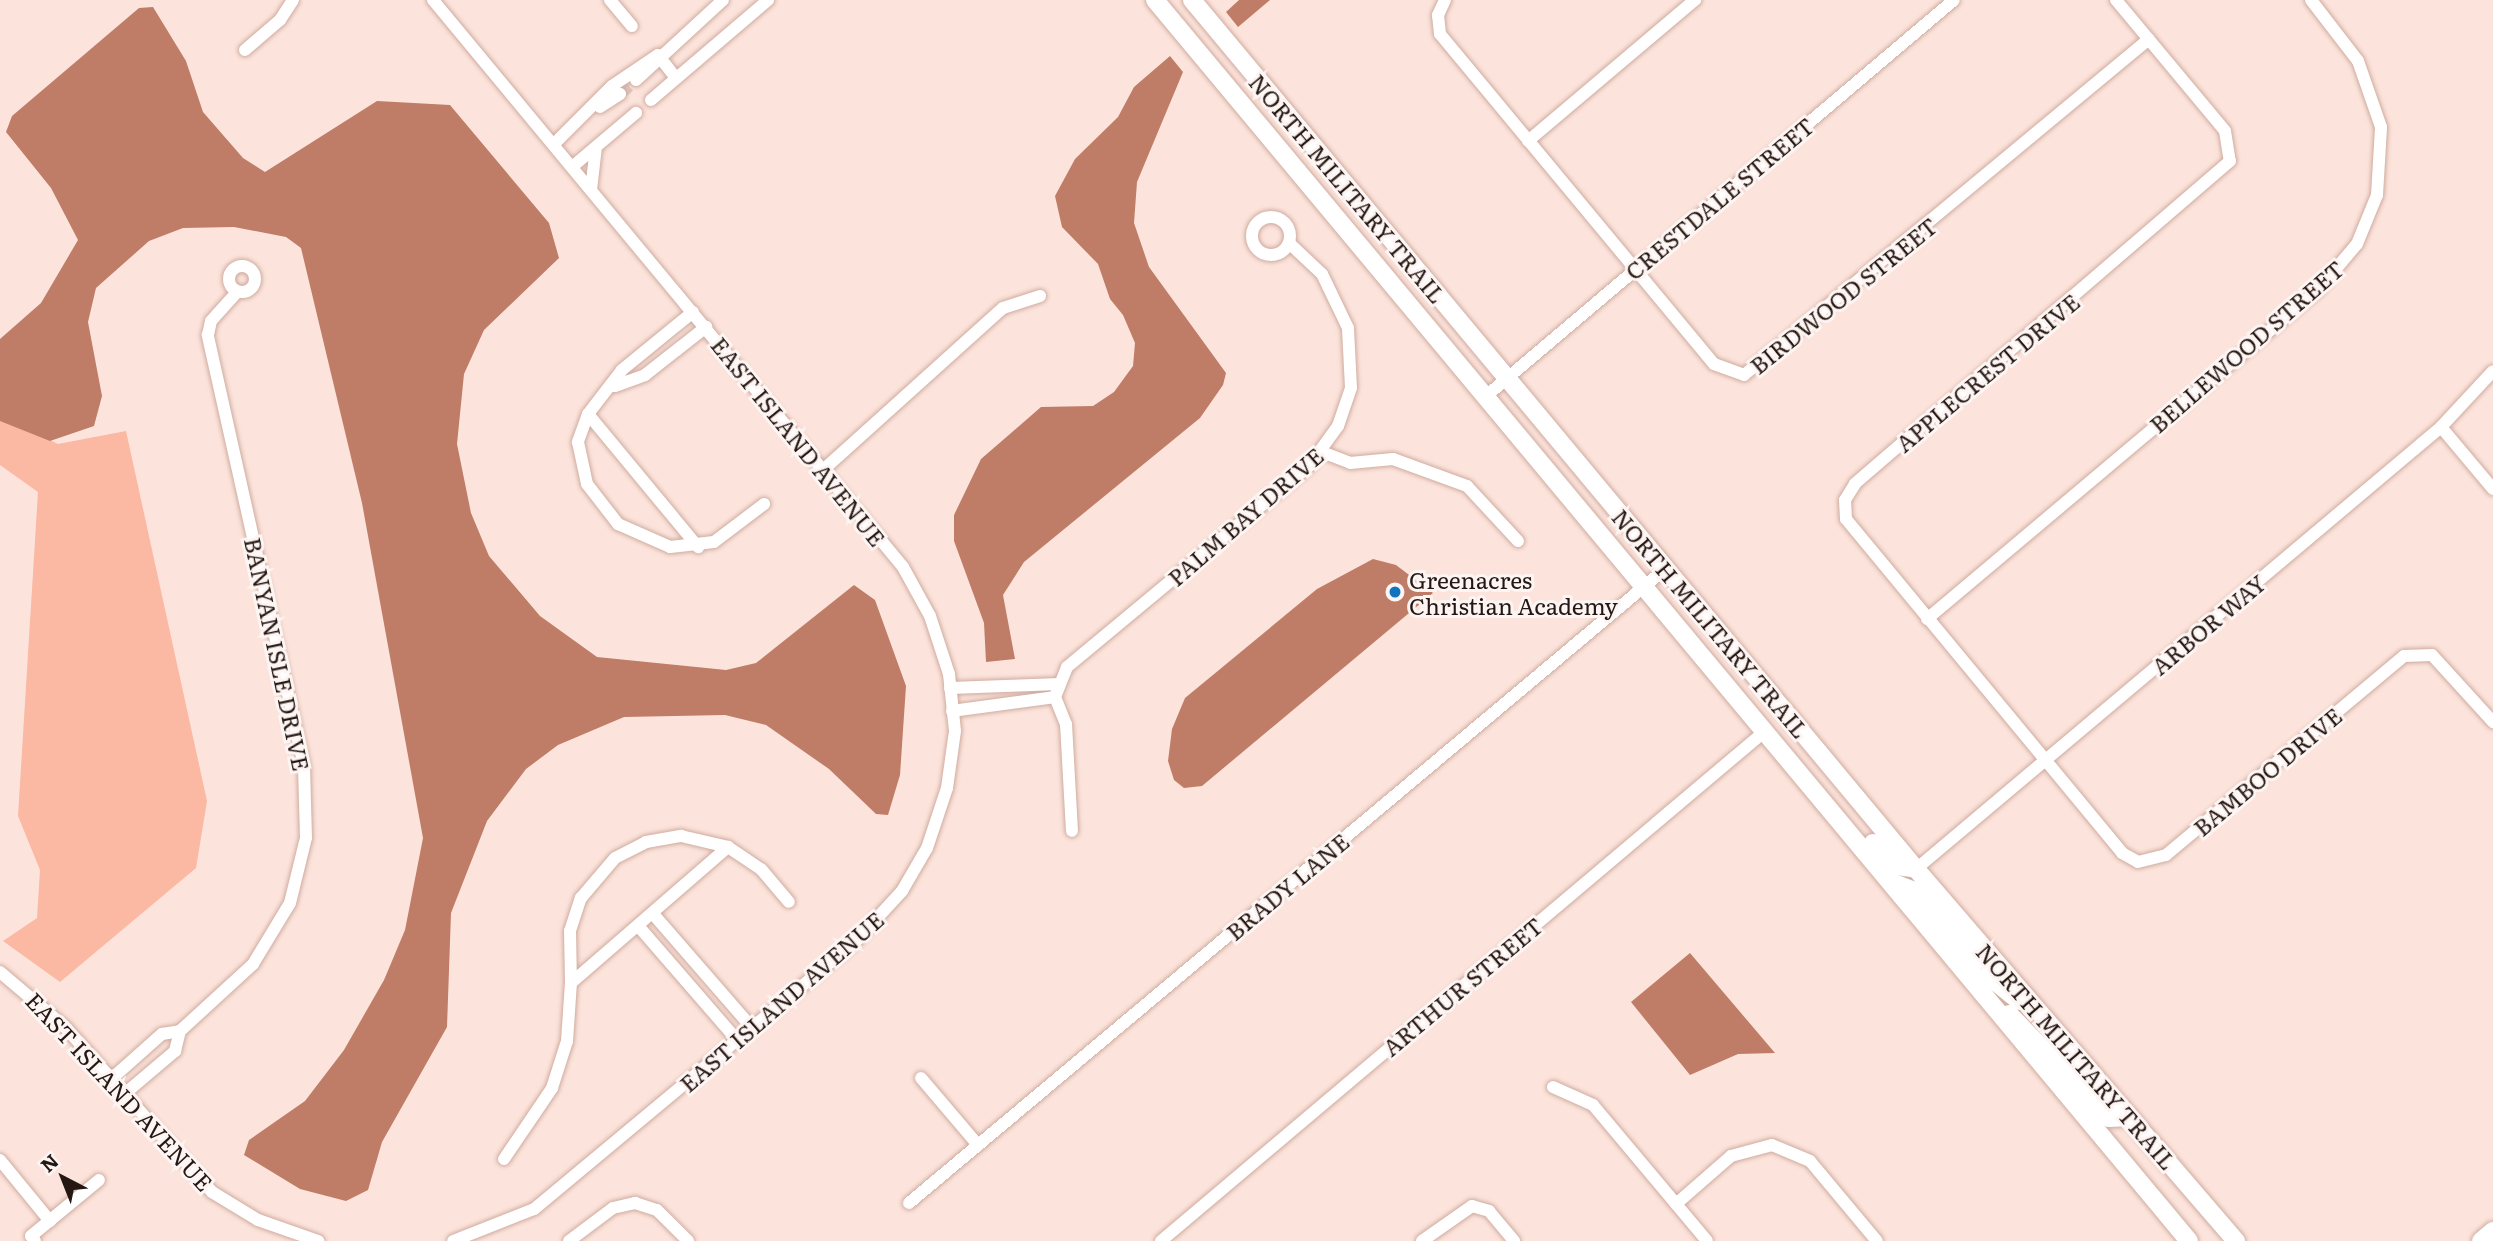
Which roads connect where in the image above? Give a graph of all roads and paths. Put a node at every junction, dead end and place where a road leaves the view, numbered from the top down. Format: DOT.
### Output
graph roads {
  1 [pos="293,0"];
  2 [pos="433,0"];
  3 [pos="610,0"];
  4 [pos="723,0"];
  5 [pos="768,0"];
  6 [pos="1155,0"];
  7 [pos="1192,0"];
  8 [pos="1445,0"];
  9 [pos="1695,0"];
  10 [pos="1954,0"];
  11 [pos="2116,0"];
  12 [pos="2311,0"];
  13 [pos="632,26"];
  14 [pos="2149,40"];
  15 [pos="245,50"];
  16 [pos="658,55"];
  17 [pos="677,78"];
  18 [pos="636,80"];
  19 [pos="620,94"];
  20 [pos="651,100"];
  21 [pos="636,113"];
  22 [pos="583,118"];
  23 [pos="1528,141"];
  24 [pos="554,144"];
  25 [pos="596,147"];
  26 [pos="572,167"];
  27 [pos="591,190"];
  28 [pos="1289,243"];
  29 [pos="1635,269"];
  30 [pos="238,291"];
  31 [pos="1040,296"];
  32 [pos="693,312"];
  33 [pos="706,327"];
  34 [pos="2493,371"];
  35 [pos="1506,379"];
  36 [pos="615,386"];
  37 [pos="1485,397"];
  38 [pos="588,414"];
  39 [pos="2441,427"];
  40 [pos="1322,452"];
  41 [pos="823,470"];
  42 [pos="2493,489"];
  43 [pos="764,504"];
  44 [pos="1518,541"];
  45 [pos="698,547"];
  46 [pos="1665,569"];
  47 [pos="1642,587"];
  48 [pos="1927,619"];
  49 [pos="1060,684"];
  50 [pos="950,688"];
  51 [pos="1055,697"];
  52 [pos="952,711"];
  53 [pos="2493,722"];
  54 [pos="1764,732"];
  55 [pos="2045,761"];
  56 [pos="1796,770"];
  57 [pos="1072,831"];
  58 [pos="728,847"];
  59 [pos="1916,869"];
  60 [pos="1889,881"];
  61 [pos="789,902"];
  62 [pos="654,915"];
  63 [pos="640,928"];
  64 [pos="0,972"];
  65 [pos="571,983"];
  66 [pos="1989,1001"];
  67 [pos="2032,1006"];
  68 [pos="753,1029"];
  69 [pos="180,1031"];
  70 [pos="738,1041"];
  71 [pos="922,1078"];
  72 [pos="109,1081"];
  73 [pos="1553,1087"];
  74 [pos="122,1096"];
  75 [pos="2130,1117"];
  76 [pos="978,1145"];
  77 [pos="504,1159"];
  78 [pos="0,1160"];
  79 [pos="99,1180"];
  80 [pos="909,1203"];
  81 [pos="1676,1204"];
  82 [pos="50,1221"];
  83 [pos="2493,1231"];
  84 [pos="298,1238"];
  85 [pos="35,1241"];
  86 [pos="318,1241"];
  87 [pos="453,1241"];
  88 [pos="569,1241"];
  89 [pos="688,1241"];
  90 [pos="1161,1241"];
  91 [pos="1422,1241"];
  92 [pos="1514,1241"];
  93 [pos="1707,1241"];
  94 [pos="1877,1241"];
  95 [pos="2189,1241"];
  96 [pos="2236,1241"];
  97 [pos="2481,1241"];
  1 -- 15 [label="street"];
  2 -- 24 [label="street, EAST ISLAND AVENUE"];
  3 -- 13 [label="street"];
  4 -- 16 [label="street"];
  5 -- 17 [label="street"];
  6 -- 37 [label="main road, NORTH MILITARY TRAIL"];
  7 -- 35 [label="main road, NORTH MILITARY TRAIL"];
  8 -- 23 [label="street, BIRDWOOD STREET"];
  9 -- 23 [label="street"];
  10 -- 29 [label="street, CRESTDALE STREET"];
  11 -- 14 [label="street, APPLECREST DRIVE"];
  12 -- 48 [label="street, BELLEWOOD STREET"];
  14 -- 29 [label="street, BIRDWOOD STREET"];
  14 -- 48 [label="street, APPLECREST DRIVE"];
  16 -- 17 [label="street"];
  16 -- 18 [label="street"];
  16 -- 22 [label="street"];
  17 -- 20 [label="street"];
  19 -- 22 [label="street"];
  21 -- 25 [label="street"];
  22 -- 24 [label="street"];
  23 -- 29 [label="street, BIRDWOOD STREET"];
  24 -- 26 [label="street, EAST ISLAND AVENUE"];
  25 -- 26 [label="street"];
  25 -- 27 [label="street"];
  26 -- 27 [label="street, EAST ISLAND AVENUE"];
  27 -- 32 [label="street, EAST ISLAND AVENUE"];
  28 -- 40 [label="street, PALM BAY DRIVE"];
  29 -- 35 [label="street, CRESTDALE STREET"];
  30 -- 69 [label="street, BANYAN ISLE DRIVE"];
  31 -- 41 [label="street"];
  32 -- 33 [label="street, EAST ISLAND AVENUE"];
  32 -- 36 [label="street"];
  33 -- 36 [label="street"];
  33 -- 41 [label="street, EAST ISLAND AVENUE"];
  34 -- 39 [label="street, ARBOR WAY"];
  35 -- 37 [label="street, CRESTDALE STREET"];
  35 -- 46 [label="main road, NORTH MILITARY TRAIL"];
  36 -- 38 [label="street"];
  37 -- 47 [label="main road, NORTH MILITARY TRAIL"];
  38 -- 45 [label="street"];
  38 -- 45 [label="street"];
  39 -- 42 [label="street"];
  39 -- 55 [label="street, ARBOR WAY"];
  40 -- 44 [label="street"];
  40 -- 49 [label="street, PALM BAY DRIVE"];
  41 -- 50 [label="street, EAST ISLAND AVENUE"];
  43 -- 45 [label="street"];
  46 -- 47 [label="street, BRADY LANE"];
  46 -- 59 [label="main road, NORTH MILITARY TRAIL"];
  47 -- 54 [label="main road, NORTH MILITARY TRAIL"];
  47 -- 76 [label="street, BRADY LANE"];
  48 -- 55 [label="street, APPLECREST DRIVE"];
  49 -- 50 [label="street"];
  49 -- 51 [label="street, PALM BAY DRIVE"];
  50 -- 52 [label="street, EAST ISLAND AVENUE"];
  51 -- 52 [label="street"];
  51 -- 57 [label="street"];
  52 -- 68 [label="street, EAST ISLAND AVENUE"];
  53 -- 55 [label="street, BAMBOO DRIVE"];
  54 -- 56 [label="main road, NORTH MILITARY TRAIL"];
  54 -- 90 [label="street, ARTHUR STREET"];
  55 -- 59 [label="street, ARBOR WAY"];
  56 -- 59 [label="main road"];
  56 -- 60 [label="main road, NORTH MILITARY TRAIL"];
  58 -- 61 [label="street"];
  58 -- 62 [label="street"];
  58 -- 65 [label="street"];
  59 -- 67 [label="main road, NORTH MILITARY TRAIL"];
  60 -- 66 [label="main road, NORTH MILITARY TRAIL"];
  60 -- 67 [label="main road"];
  62 -- 63 [label="street"];
  62 -- 68 [label="street"];
  63 -- 65 [label="street"];
  63 -- 70 [label="street"];
  64 -- 72 [label="street, EAST ISLAND AVENUE"];
  65 -- 77 [label="street"];
  66 -- 75 [label="main road"];
  66 -- 95 [label="main road, NORTH MILITARY TRAIL"];
  67 -- 75 [label="main road, NORTH MILITARY TRAIL"];
  68 -- 70 [label="street, EAST ISLAND AVENUE"];
  69 -- 72 [label="street, BANYAN ISLE DRIVE"];
  69 -- 74 [label="street, BANYAN ISLE DRIVE"];
  70 -- 87 [label="street, EAST ISLAND AVENUE"];
  71 -- 76 [label="street"];
  72 -- 74 [label="street, EAST ISLAND AVENUE"];
  73 -- 81 [label="street"];
  74 -- 84 [label="street, EAST ISLAND AVENUE"];
  75 -- 96 [label="main road, NORTH MILITARY TRAIL"];
  76 -- 80 [label="street, BRADY LANE"];
  78 -- 82 [label="street"];
  79 -- 82 [label="street"];
  81 -- 93 [label="street"];
  81 -- 94 [label="street"];
  82 -- 85 [label="street"];
  83 -- 97 [label="main road"];
  84 -- 86 [label="street, EAST ISLAND AVENUE"];
  88 -- 89 [label="street"];
  91 -- 92 [label="street"];
}
